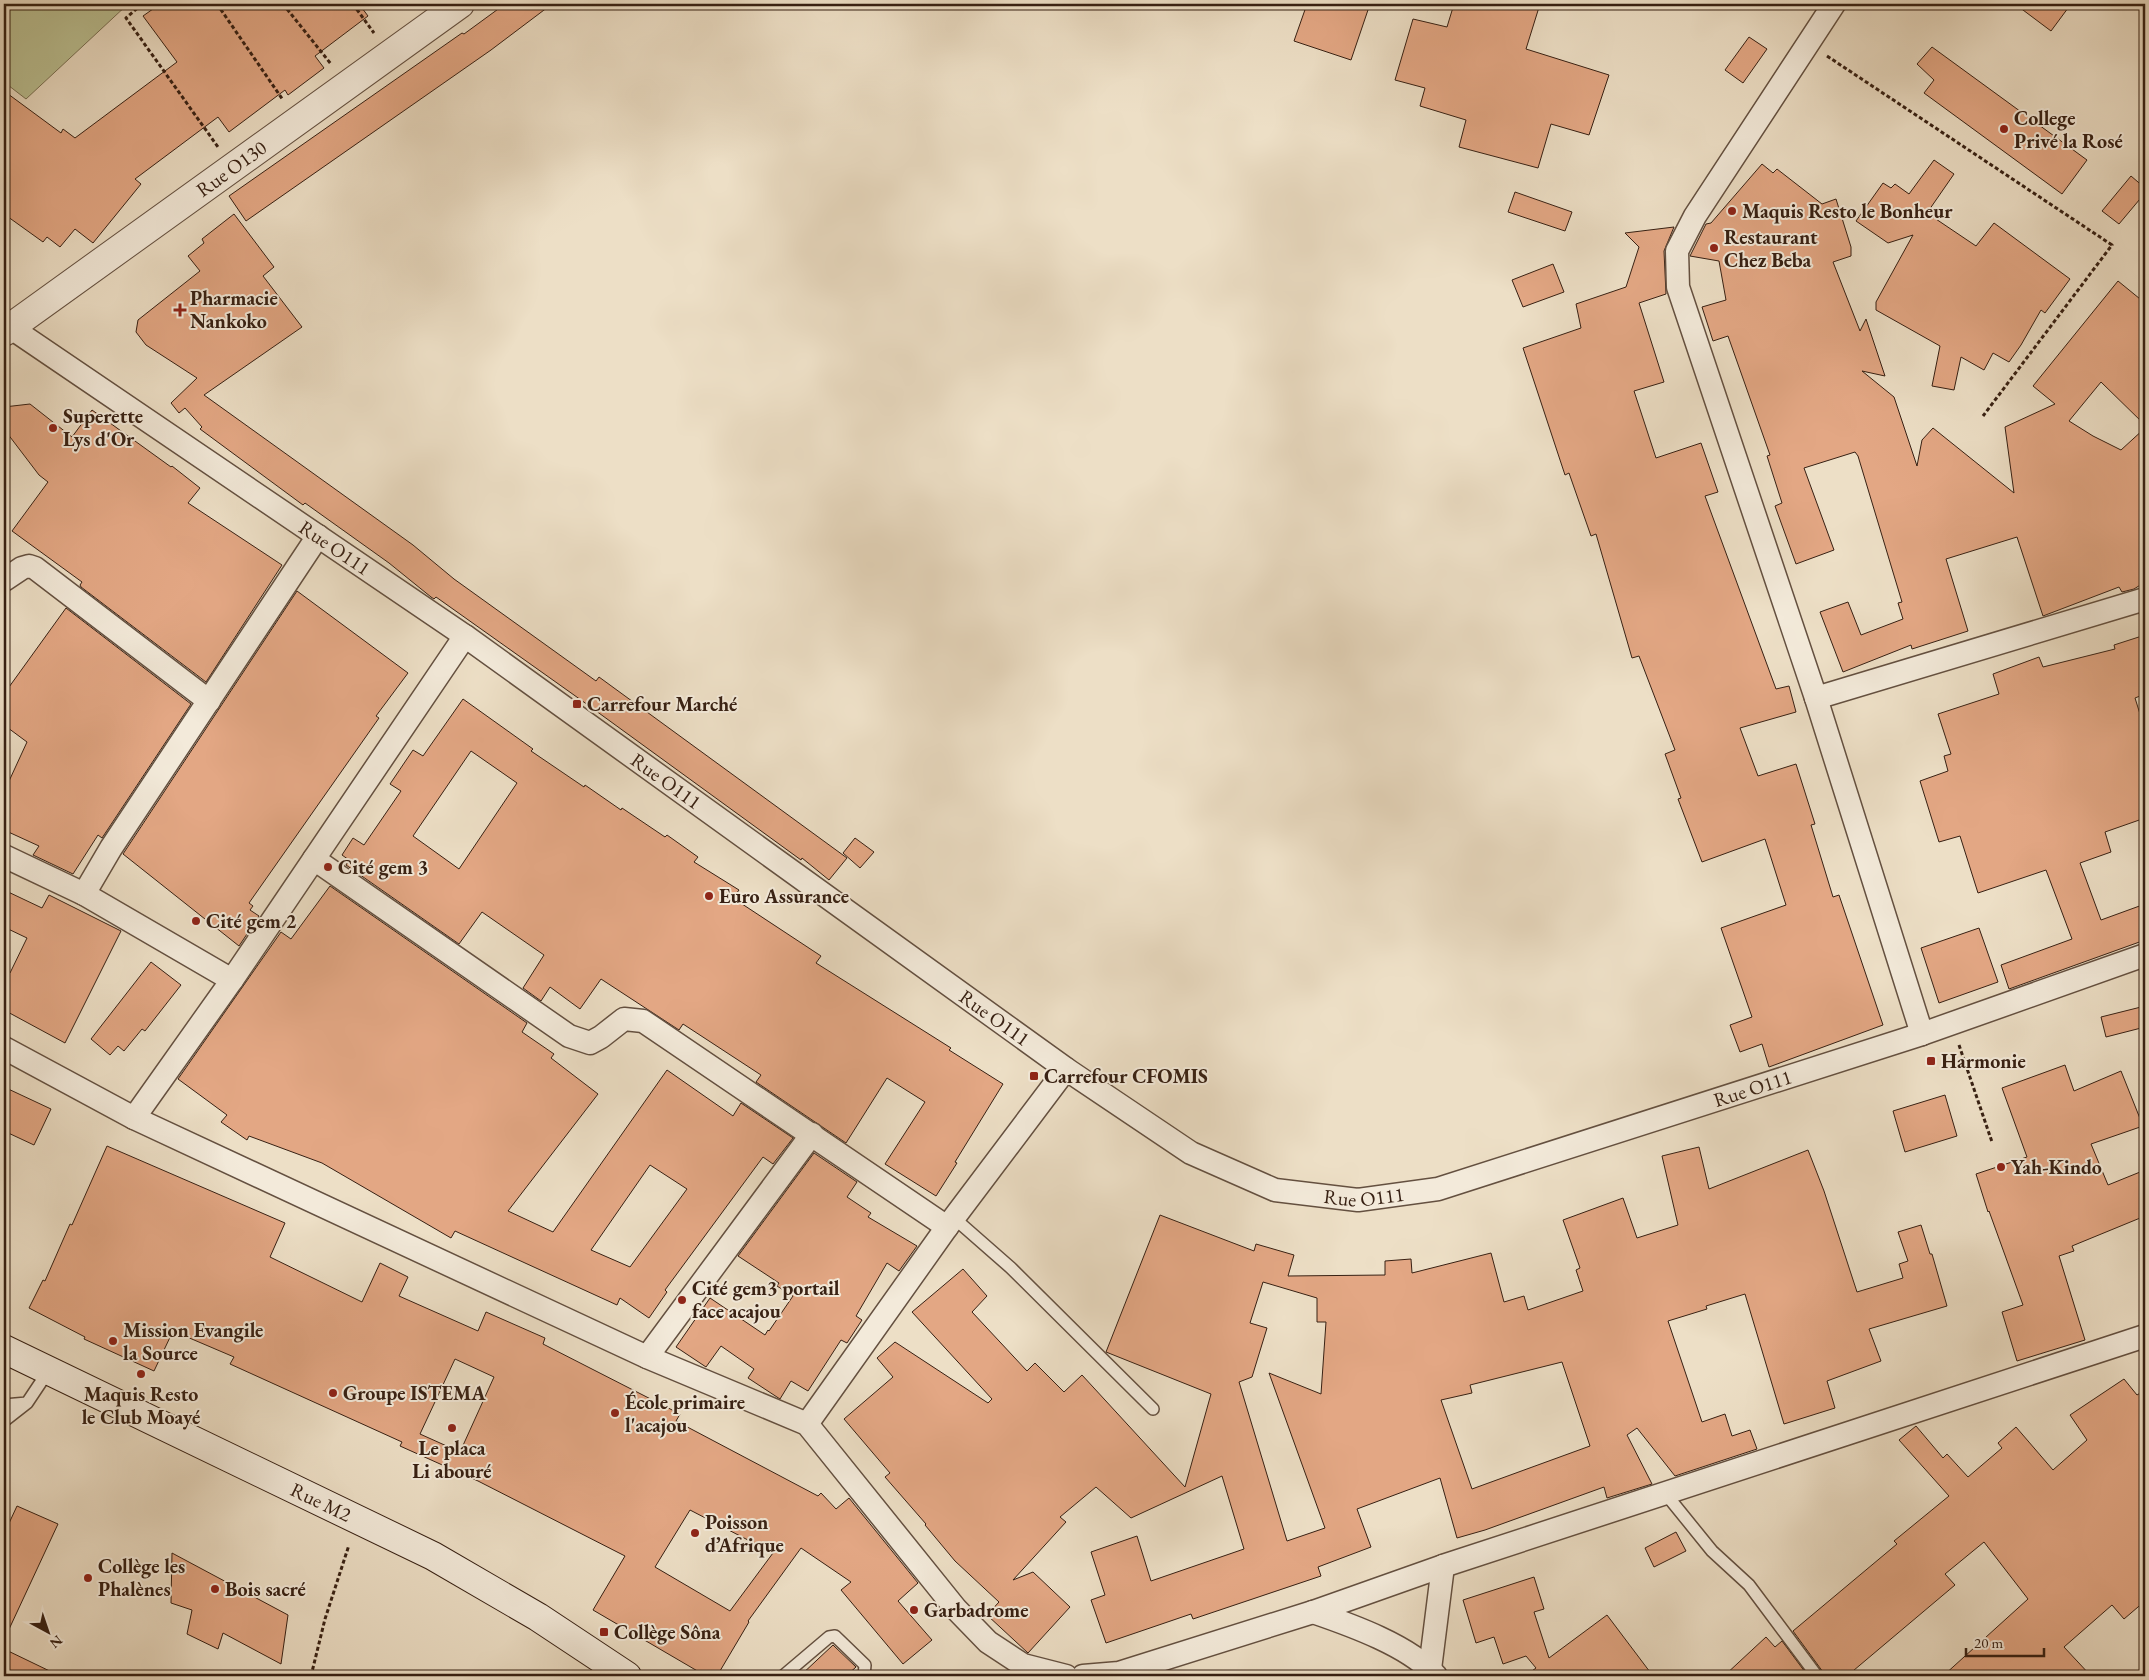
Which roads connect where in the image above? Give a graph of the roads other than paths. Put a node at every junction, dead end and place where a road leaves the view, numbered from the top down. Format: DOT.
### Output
graph roads {
  1 [pos="460,4"];
  2 [pos="1834,4"];
  3 [pos="6,328"];
  4 [pos="318,536"];
  5 [pos="4,580"];
  6 [pos="2145,598"];
  7 [pos="465,636"];
  8 [pos="1816,698"];
  9 [pos="209,702"];
  10 [pos="4,856"];
  11 [pos="314,860"];
  12 [pos="84,894"];
  13 [pos="2145,955"];
  14 [pos="232,980"];
  15 [pos="1922,1034"];
  16 [pos="4,1048"];
  17 [pos="1066,1069"];
  18 [pos="134,1118"];
  19 [pos="812,1134"];
  20 [pos="951,1222"];
  21 [pos="2145,1336"];
  22 [pos="4,1349"];
  23 [pos="647,1357"];
  24 [pos="49,1370"];
  25 [pos="27,1403"];
  26 [pos="4,1405"];
  27 [pos="1153,1409"];
  28 [pos="4,1422"];
  29 [pos="806,1424"];
  30 [pos="1665,1493"];
  31 [pos="1443,1566"];
  32 [pos="1314,1612"];
  33 [pos="1433,1672"];
  34 [pos="627,1676"];
  35 [pos="783,1676"];
  36 [pos="864,1676"];
  37 [pos="1066,1676"];
  38 [pos="1083,1676"];
  39 [pos="1817,1676"];
  1 -- 3 [label="main road, Rue O130"];
  2 -- 8 [label="street"];
  3 -- 4 [label="street, Rue O111"];
  4 -- 7 [label="street, Rue O111"];
  4 -- 9 [label="street"];
  5 -- 9 [label="street"];
  6 -- 8 [label="street"];
  7 -- 11 [label="street"];
  7 -- 17 [label="street, Rue O111"];
  8 -- 15 [label="street"];
  9 -- 12 [label="street"];
  10 -- 12 [label="street"];
  11 -- 14 [label="street"];
  11 -- 19 [label="street"];
  12 -- 14 [label="street"];
  13 -- 15 [label="street, Rue O111"];
  14 -- 18 [label="street"];
  15 -- 17 [label="street, Rue O111"];
  16 -- 18 [label="street"];
  17 -- 20 [label="street"];
  18 -- 23 [label="street"];
  19 -- 20 [label="street"];
  19 -- 23 [label="street"];
  20 -- 27 [label="lane"];
  20 -- 29 [label="street"];
  21 -- 30 [label="street"];
  22 -- 24 [label="main road, Rue M2"];
  23 -- 29 [label="street"];
  24 -- 25 [label="lane"];
  24 -- 34 [label="main road, Rue M2"];
  25 -- 26 [label="lane"];
  25 -- 28 [label="lane"];
  29 -- 37 [label="street"];
  30 -- 31 [label="street"];
  30 -- 39 [label="lane"];
  31 -- 32 [label="street"];
  31 -- 33 [label="street"];
  32 -- 33 [label="street"];
  32 -- 38 [label="street"];
  35 -- 36 [label="lane"];
}
